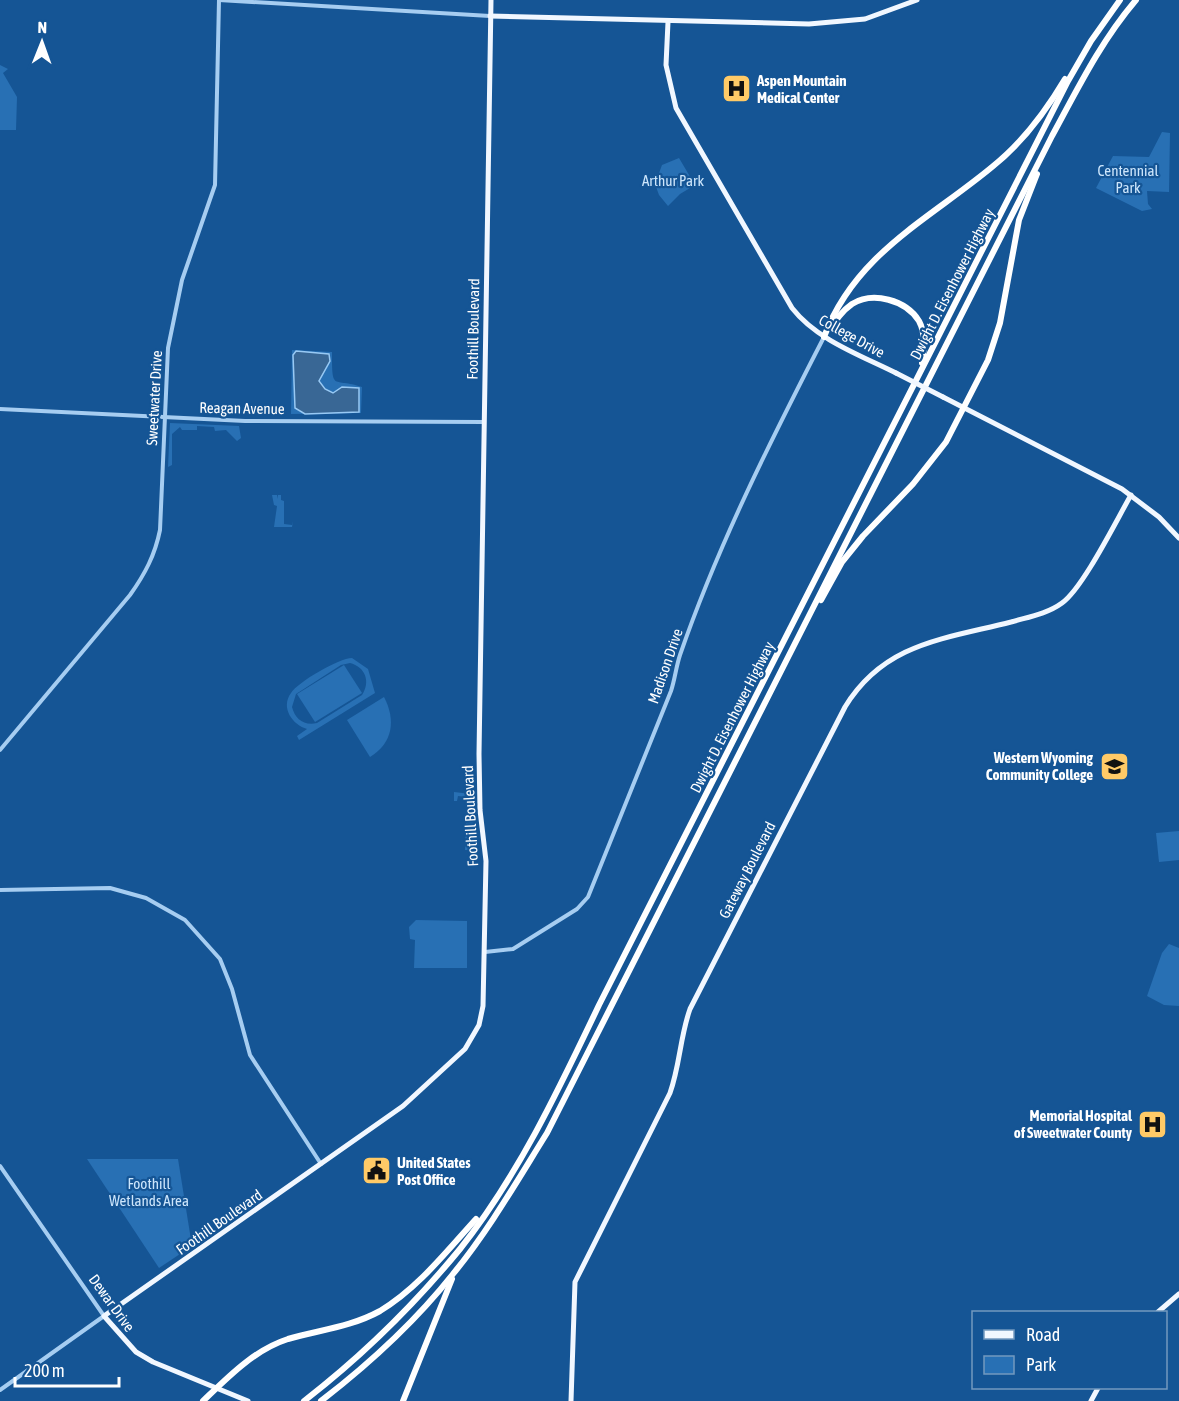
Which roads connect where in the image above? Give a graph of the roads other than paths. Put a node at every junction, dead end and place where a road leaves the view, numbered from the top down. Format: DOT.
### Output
graph roads {
  1 [pos="219,0"];
  2 [pos="491,0"];
  3 [pos="917,0"];
  4 [pos="1120,0"];
  5 [pos="1136,0"];
  6 [pos="490,16"];
  7 [pos="1105,19"];
  8 [pos="668,22"];
  9 [pos="1052,136"];
  10 [pos="824,337"];
  11 [pos="921,370"];
  12 [pos="963,407"];
  13 [pos="0,409"];
  14 [pos="164,418"];
  15 [pos="484,422"];
  16 [pos="1131,495"];
  17 [pos="1179,538"];
  18 [pos="787,657"];
  19 [pos="0,750"];
  20 [pos="0,890"];
  21 [pos="485,952"];
  22 [pos="321,1164"];
  23 [pos="0,1166"];
  24 [pos="493,1201"];
  25 [pos="454,1273"];
  26 [pos="1179,1294"];
  27 [pos="1159,1311"];
  28 [pos="104,1316"];
  29 [pos="217,1388"];
  30 [pos="0,1390"];
  31 [pos="203,1401"];
  32 [pos="248,1401"];
  33 [pos="304,1401"];
  34 [pos="321,1401"];
  35 [pos="404,1401"];
  36 [pos="571,1401"];
  1 -- 6 [label="street"];
  1 -- 14 [label="street, Sweetwater Drive"];
  2 -- 6 [label="main road, Foothill Boulevard"];
  3 -- 8 [label="main road"];
  4 -- 7 [label="highway, Dwight D. Eisenhower Highway"];
  5 -- 9 [label="highway, Dwight D. Eisenhower Highway"];
  6 -- 8 [label="main road"];
  6 -- 15 [label="main road, Foothill Boulevard"];
  7 -- 10 [label="highway"];
  7 -- 11 [label="highway, Dwight D. Eisenhower Highway"];
  8 -- 10 [label="main road, College Drive"];
  9 -- 12 [label="highway"];
  9 -- 18 [label="highway, Dwight D. Eisenhower Highway"];
  10 -- 11 [label="highway"];
  10 -- 12 [label="main road, College Drive, bridge"];
  10 -- 21 [label="street, Madison Drive"];
  11 -- 24 [label="highway, Dwight D. Eisenhower Highway"];
  12 -- 16 [label="main road, College Drive"];
  12 -- 18 [label="highway"];
  13 -- 14 [label="street, Reagan Avenue"];
  14 -- 15 [label="street, Reagan Avenue"];
  14 -- 19 [label="street, Sweetwater Drive"];
  15 -- 21 [label="main road, Foothill Boulevard"];
  16 -- 17 [label="main road, College Drive"];
  16 -- 36 [label="main road, Gateway Boulevard"];
  18 -- 25 [label="highway, Dwight D. Eisenhower Highway"];
  20 -- 22 [label="street"];
  21 -- 22 [label="main road, Foothill Boulevard"];
  22 -- 28 [label="main road, Foothill Boulevard"];
  23 -- 28 [label="street, Dewar Drive"];
  24 -- 29 [label="highway"];
  24 -- 33 [label="highway, Dwight D. Eisenhower Highway"];
  25 -- 34 [label="highway, Dwight D. Eisenhower Highway"];
  25 -- 35 [label="highway"];
  26 -- 27 [label="main road"];
  28 -- 29 [label="main road, Dewar Drive"];
  28 -- 30 [label="street, Foothill Boulevard"];
  29 -- 31 [label="highway"];
  29 -- 32 [label="main road, Dewar Drive"];
}
